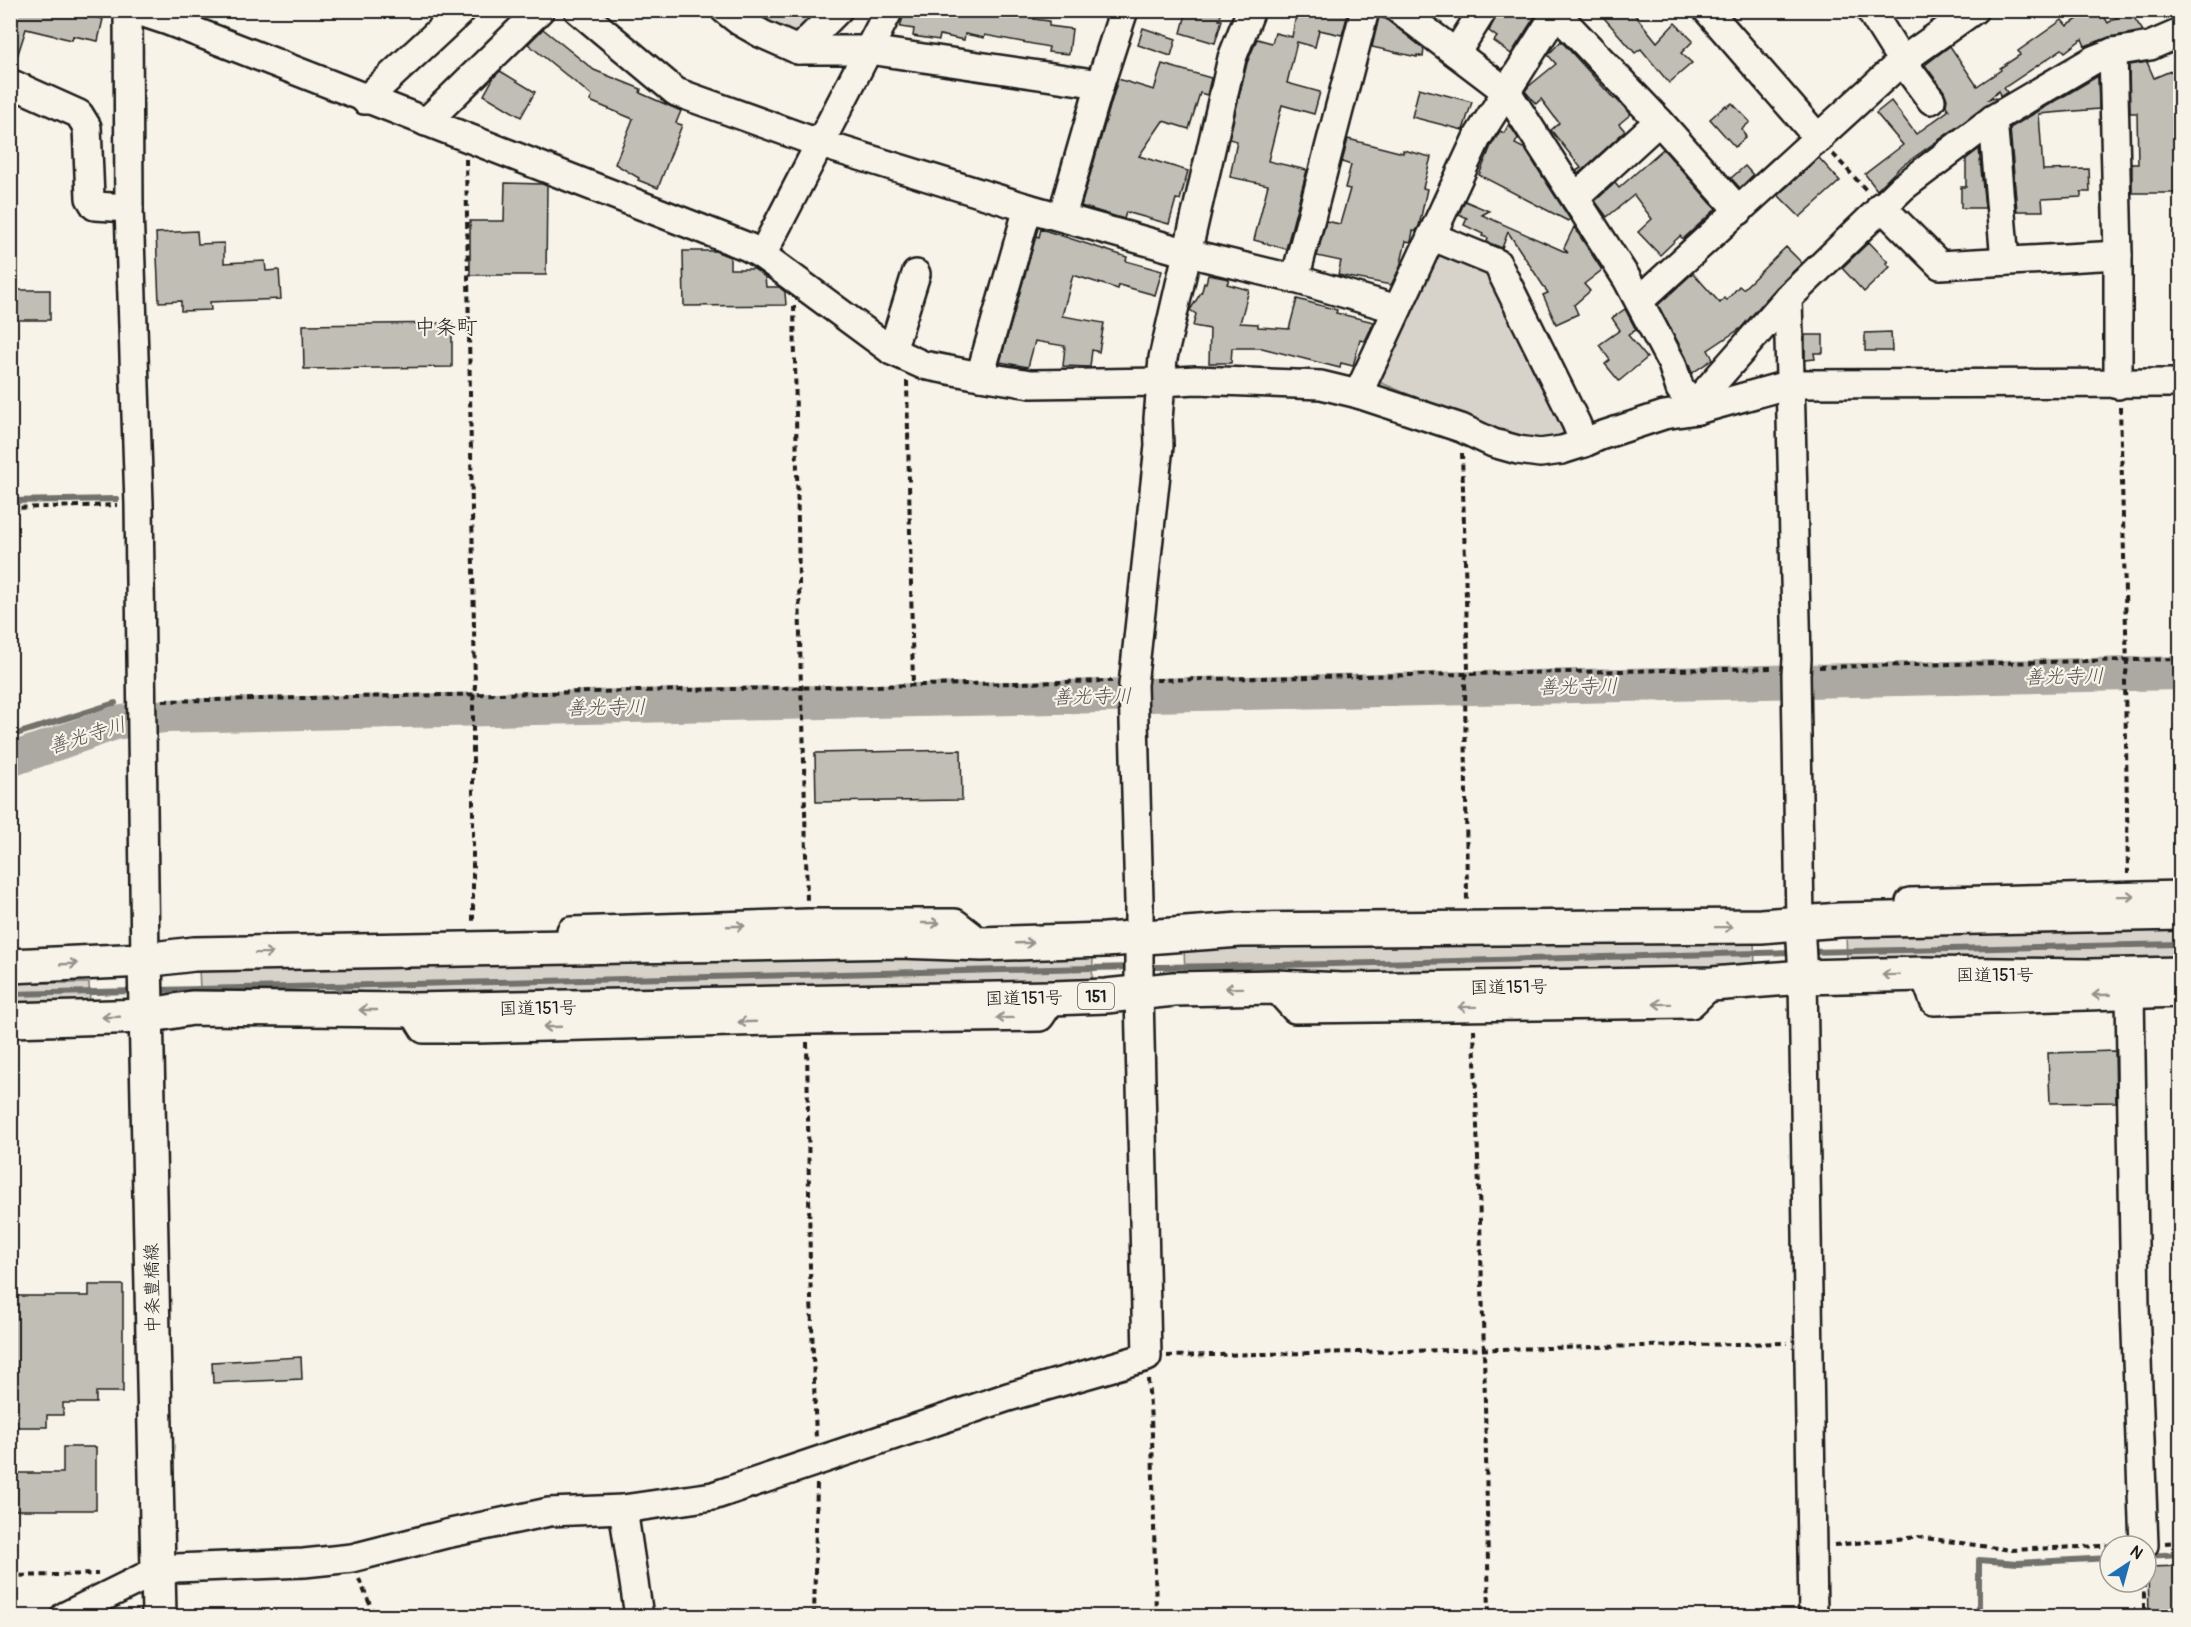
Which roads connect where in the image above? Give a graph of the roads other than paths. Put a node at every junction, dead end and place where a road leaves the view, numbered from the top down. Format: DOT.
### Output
graph roads {
  1 [pos="128,10"];
  2 [pos="135,10"];
  3 [pos="462,10"];
  4 [pos="540,10"];
  5 [pos="725,10"];
  6 [pos="838,10"];
  7 [pos="889,10"];
  8 [pos="1124,10"];
  9 [pos="1251,10"];
  10 [pos="1365,10"];
  11 [pos="1398,10"];
  12 [pos="1483,10"];
  13 [pos="1707,10"];
  14 [pos="1870,10"];
  15 [pos="1974,10"];
  16 [pos="1557,12"];
  17 [pos="587,13"];
  18 [pos="2181,33"];
  19 [pos="798,50"];
  20 [pos="869,50"];
  21 [pos="2113,52"];
  22 [pos="1456,53"];
  23 [pos="1902,61"];
  24 [pos="10,83"];
  25 [pos="1100,84"];
  26 [pos="1507,92"];
  27 [pos="365,100"];
  28 [pos="1931,100"];
  29 [pos="1993,119"];
  30 [pos="1659,121"];
  31 [pos="426,122"];
  32 [pos="1819,139"];
  33 [pos="821,144"];
  34 [pos="1576,197"];
  35 [pos="1881,206"];
  36 [pos="129,208"];
  37 [pos="1028,208"];
  38 [pos="1739,211"];
  39 [pos="1062,216"];
  40 [pos="1431,236"];
  41 [pos="1188,253"];
  42 [pos="762,255"];
  43 [pos="2118,255"];
  44 [pos="2005,261"];
  45 [pos="916,274"];
  46 [pos="1295,279"];
  47 [pos="1788,298"];
  48 [pos="1639,301"];
  49 [pos="1396,309"];
  50 [pos="892,351"];
  51 [pos="980,376"];
  52 [pos="1161,382"];
  53 [pos="2181,383"];
  54 [pos="1791,384"];
  55 [pos="2118,385"];
  56 [pos="1358,394"];
  57 [pos="1696,410"];
  58 [pos="1584,443"];
  59 [pos="2181,895"];
  60 [pos="2181,912"];
  61 [pos="1889,920"];
  62 [pos="1800,923"];
  63 [pos="1682,928"];
  64 [pos="1240,930"];
  65 [pos="1139,938"];
  66 [pos="982,944"];
  67 [pos="327,952"];
  68 [pos="10,966"];
  69 [pos="1924,974"];
  70 [pos="2181,974"];
  71 [pos="1803,977"];
  72 [pos="1712,984"];
  73 [pos="1275,987"];
  74 [pos="146,989"];
  75 [pos="1139,993"];
  76 [pos="2181,993"];
  77 [pos="2130,994"];
  78 [pos="1053,998"];
  79 [pos="412,1010"];
  80 [pos="10,1020"];
  81 [pos="623,1509"];
  82 [pos="2144,1534"];
  83 [pos="148,1576"];
  84 [pos="65,1617"];
  85 [pos="159,1617"];
  86 [pos="639,1617"];
  87 [pos="1813,1617"];
  1 -- 36 [label="street"];
  2 -- 27 [label="street"];
  3 -- 27 [label="street"];
  4 -- 31 [label="street"];
  5 -- 19 [label="street"];
  6 -- 19 [label="street"];
  7 -- 20 [label="street"];
  8 -- 25 [label="street"];
  9 -- 41 [label="street"];
  10 -- 46 [label="street"];
  11 -- 22 [label="street"];
  12 -- 22 [label="street"];
  13 -- 32 [label="street"];
  14 -- 23 [label="street"];
  15 -- 23 [label="street"];
  16 -- 26 [label="street"];
  16 -- 30 [label="street"];
  17 -- 33 [label="street"];
  18 -- 21 [label="street"];
  19 -- 20 [label="street"];
  20 -- 25 [label="street"];
  20 -- 33 [label="street"];
  21 -- 29 [label="street"];
  21 -- 43 [label="street"];
  22 -- 26 [label="street"];
  23 -- 28 [label="street"];
  23 -- 32 [label="street"];
  24 -- 36 [label="street"];
  25 -- 39 [label="street"];
  26 -- 34 [label="street"];
  26 -- 40 [label="street"];
  27 -- 31 [label="street"];
  29 -- 35 [label="street"];
  29 -- 44 [label="street"];
  30 -- 34 [label="street"];
  30 -- 38 [label="street"];
  31 -- 42 [label="street"];
  32 -- 38 [label="street"];
  33 -- 37 [label="street"];
  33 -- 42 [label="street"];
  34 -- 48 [label="street"];
  35 -- 44 [label="street"];
  35 -- 47 [label="street"];
  36 -- 74 [label="street"];
  37 -- 39 [label="street"];
  37 -- 51 [label="street"];
  38 -- 48 [label="street"];
  39 -- 41 [label="street"];
  40 -- 49 [label="street"];
  40 -- 58 [label="street"];
  41 -- 46 [label="street"];
  41 -- 52 [label="street"];
  42 -- 50 [label="street"];
  43 -- 44 [label="street"];
  43 -- 55 [label="street"];
  45 -- 50 [label="street"];
  46 -- 49 [label="street"];
  47 -- 54 [label="street"];
  47 -- 57 [label="street"];
  48 -- 57 [label="street"];
  49 -- 56 [label="street"];
  50 -- 51 [label="street"];
  51 -- 52 [label="street"];
  52 -- 56 [label="street"];
  52 -- 65 [label="street"];
  53 -- 55 [label="street"];
  54 -- 55 [label="street"];
  54 -- 57 [label="street"];
  54 -- 62 [label="street"];
  56 -- 58 [label="street"];
  57 -- 58 [label="street"];
  61 -- 59 [label="street, one-way"];
  60 -- 61 [label="main road, 国道151号 / 151"];
  61 -- 62 [label="main road, 国道151号 / 151"];
  63 -- 62 [label="main road, 国道151号 / 151, one-way"];
  62 -- 71 [label="street"];
  63 -- 64 [label="main road, 国道151号 / 151"];
  63 -- 64 [label="street"];
  64 -- 65 [label="main road, 国道151号 / 151"];
  66 -- 65 [label="main road, 国道151号 / 151, one-way"];
  65 -- 75 [label="street"];
  66 -- 67 [label="main road, 国道151号 / 151"];
  67 -- 66 [label="street, one-way"];
  74 -- 67 [label="main road, 国道151号 / 151, one-way"];
  68 -- 74 [label="main road, 国道151号 / 151, one-way"];
  69 -- 70 [label="main road, 国道151号 / 151"];
  69 -- 71 [label="main road, 国道151号 / 151, one-way"];
  77 -- 69 [label="street, one-way"];
  71 -- 72 [label="main road, 国道151号 / 151"];
  71 -- 87 [label="street"];
  72 -- 73 [label="main road, 国道151号 / 151"];
  72 -- 73 [label="street, one-way"];
  73 -- 75 [label="main road, 国道151号 / 151, one-way"];
  79 -- 74 [label="main road, 国道151号 / 151, one-way"];
  74 -- 80 [label="main road, 国道151号 / 151, one-way"];
  74 -- 83 [label="main road, 中条豊橋線"];
  75 -- 78 [label="main road, 国道151号 / 151"];
  75 -- 81 [label="street"];
  76 -- 77 [label="street"];
  77 -- 82 [label="street"];
  78 -- 79 [label="main road, 国道151号 / 151"];
  78 -- 79 [label="street, one-way"];
  81 -- 83 [label="street"];
  81 -- 86 [label="street"];
  83 -- 84 [label="street"];
  83 -- 85 [label="main road, 中条豊橋線"];
}
